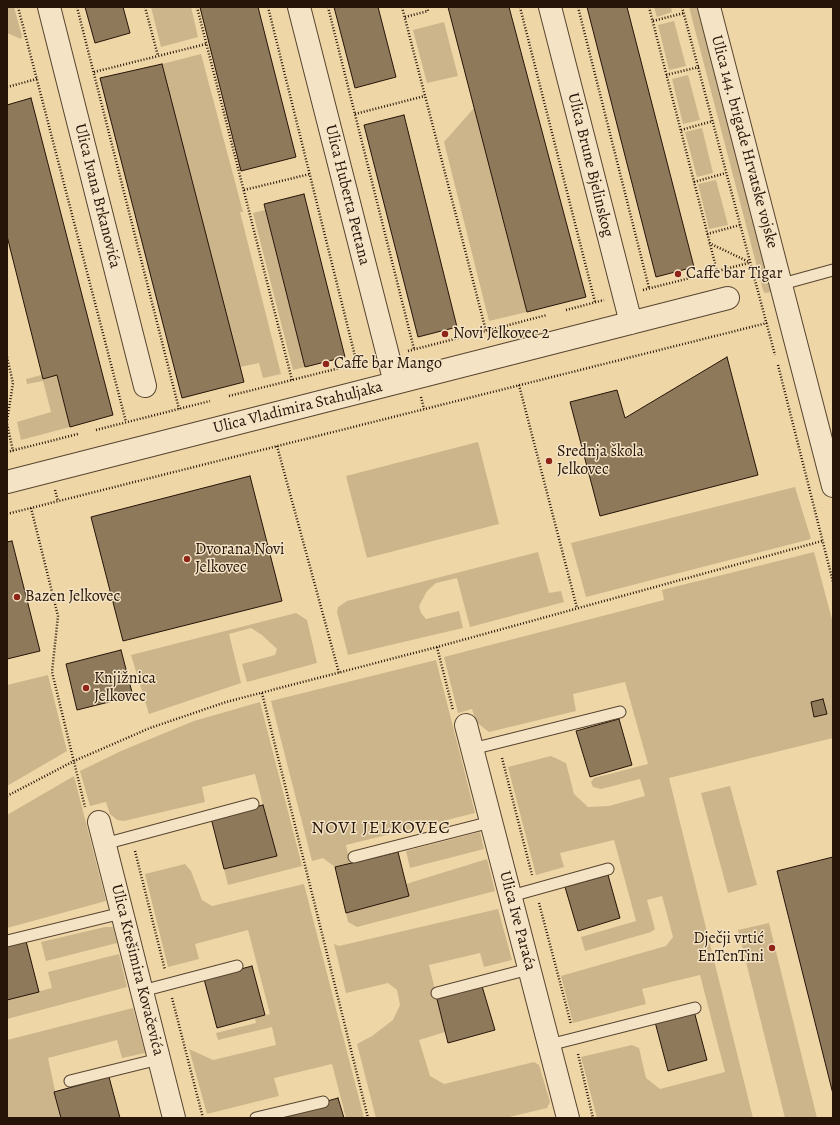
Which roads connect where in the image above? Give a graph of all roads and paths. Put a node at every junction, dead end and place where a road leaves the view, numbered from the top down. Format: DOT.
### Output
graph roads {
  1 [pos="18,7"];
  2 [pos="49,7"];
  3 [pos="77,7"];
  4 [pos="145,7"];
  5 [pos="197,7"];
  6 [pos="268,7"];
  7 [pos="299,7"];
  8 [pos="328,7"];
  9 [pos="402,7"];
  10 [pos="427,7"];
  11 [pos="520,7"];
  12 [pos="550,7"];
  13 [pos="578,7"];
  14 [pos="649,7"];
  15 [pos="682,7"];
  16 [pos="709,7"];
  17 [pos="684,13"];
  18 [pos="404,17"];
  19 [pos="653,21"];
  20 [pos="206,44"];
  21 [pos="158,56"];
  22 [pos="699,67"];
  23 [pos="94,72"];
  24 [pos="666,76"];
  25 [pos="37,79"];
  26 [pos="7,87"];
  27 [pos="425,96"];
  28 [pos="355,114"];
  29 [pos="713,121"];
  30 [pos="680,130"];
  31 [pos="726,173"];
  32 [pos="310,174"];
  33 [pos="694,182"];
  34 [pos="244,190"];
  35 [pos="740,225"];
  36 [pos="707,234"];
  37 [pos="709,243"];
  38 [pos="749,263"];
  39 [pos="833,270"];
  40 [pos="717,271"];
  41 [pos="782,284"];
  42 [pos="649,288"];
  43 [pos="638,291"];
  44 [pos="728,298"];
  45 [pos="608,299"];
  46 [pos="595,302"];
  47 [pos="566,310"];
  48 [pos="547,315"];
  49 [pos="631,323"];
  50 [pos="767,323"];
  51 [pos="486,331"];
  52 [pos="414,349"];
  53 [pos="404,352"];
  54 [pos="7,357"];
  55 [pos="371,360"];
  56 [pos="357,364"];
  57 [pos="292,380"];
  58 [pos="395,383"];
  59 [pos="519,385"];
  60 [pos="145,386"];
  61 [pos="229,396"];
  62 [pos="210,401"];
  63 [pos="179,409"];
  64 [pos="126,422"];
  65 [pos="7,423"];
  66 [pos="96,430"];
  67 [pos="78,434"];
  68 [pos="277,446"];
  69 [pos="13,451"];
  70 [pos="7,452"];
  71 [pos="7,482"];
  72 [pos="833,486"];
  73 [pos="30,508"];
  74 [pos="7,514"];
  75 [pos="822,540"];
  76 [pos="833,582"];
  77 [pos="577,608"];
  78 [pos="338,673"];
  79 [pos="262,693"];
  80 [pos="620,712"];
  81 [pos="466,725"];
  82 [pos="497,742"];
  83 [pos="472,749"];
  84 [pos="74,761"];
  85 [pos="7,796"];
  86 [pos="253,804"];
  87 [pos="99,822"];
  88 [pos="491,822"];
  89 [pos="104,844"];
  90 [pos="354,857"];
  91 [pos="608,869"];
  92 [pos="536,890"];
  93 [pos="510,896"];
  94 [pos="122,913"];
  95 [pos="7,941"];
  96 [pos="237,966"];
  97 [pos="529,969"];
  98 [pos="142,991"];
  99 [pos="437,993"];
  100 [pos="694,1008"];
  101 [pos="574,1038"];
  102 [pos="549,1045"];
  103 [pos="159,1059"];
  104 [pos="70,1081"];
  105 [pos="323,1102"];
  106 [pos="564,1117"];
  107 [pos="174,1118"];
  108 [pos="256,1118"];
  109 [pos="368,1118"];
  110 [pos="594,1118"];
  1 -- 25 [label="path"];
  2 -- 60 [label="street, Ulica Ivana Brkanovića"];
  3 -- 23 [label="path"];
  4 -- 21 [label="path"];
  5 -- 20 [label="path"];
  6 -- 32 [label="path"];
  7 -- 58 [label="street, Ulica Huberta Pettana"];
  8 -- 28 [label="path"];
  9 -- 18 [label="path"];
  10 -- 18 [label="path"];
  11 -- 46 [label="path"];
  12 -- 49 [label="street, Ulica Brune Bjelinskog"];
  13 -- 42 [label="path"];
  14 -- 19 [label="path"];
  15 -- 17 [label="path"];
  16 -- 41 [label="street, Ulica 144. brigade Hrvatske vojske"];
  17 -- 19 [label="path"];
  17 -- 22 [label="path"];
  18 -- 27 [label="path"];
  19 -- 24 [label="path"];
  20 -- 21 [label="path"];
  20 -- 34 [label="path"];
  21 -- 23 [label="path"];
  22 -- 24 [label="path"];
  22 -- 29 [label="path"];
  23 -- 63 [label="path"];
  24 -- 30 [label="path"];
  25 -- 26 [label="path"];
  25 -- 64 [label="path"];
  27 -- 28 [label="path"];
  27 -- 51 [label="path"];
  28 -- 52 [label="path"];
  29 -- 30 [label="path"];
  29 -- 31 [label="path"];
  30 -- 33 [label="path"];
  31 -- 33 [label="path"];
  31 -- 35 [label="path"];
  32 -- 34 [label="path"];
  32 -- 56 [label="path"];
  33 -- 36 [label="path"];
  34 -- 57 [label="path"];
  35 -- 36 [label="path"];
  35 -- 38 [label="path"];
  36 -- 37 [label="path"];
  37 -- 38 [label="path"];
  37 -- 40 [label="path"];
  38 -- 40 [label="path"];
  38 -- 50 [label="path"];
  39 -- 41 [label="lane"];
  40 -- 42 [label="path"];
  41 -- 72 [label="street, Ulica 144. brigade Hrvatske vojske"];
  42 -- 43 [label="path"];
  44 -- 49 [label="street, Ulica Vladimira Stahuljaka"];
  45 -- 46 [label="path"];
  46 -- 47 [label="path"];
  48 -- 51 [label="path"];
  49 -- 58 [label="street, Ulica Vladimira Stahuljaka"];
  50 -- 59 [label="path"];
  50 -- 75 [label="path"];
  51 -- 52 [label="path"];
  52 -- 53 [label="path"];
  54 -- 65 [label="path"];
  55 -- 56 [label="path"];
  56 -- 57 [label="path"];
  57 -- 61 [label="path"];
  58 -- 71 [label="street, Ulica Vladimira Stahuljaka"];
  59 -- 68 [label="path"];
  59 -- 77 [label="path"];
  62 -- 63 [label="path"];
  63 -- 64 [label="path"];
  64 -- 66 [label="path"];
  65 -- 69 [label="path"];
  67 -- 69 [label="path"];
  68 -- 73 [label="path"];
  68 -- 78 [label="path"];
  69 -- 70 [label="path"];
  73 -- 74 [label="path"];
  73 -- 84 [label="path"];
  75 -- 76 [label="path"];
  75 -- 77 [label="path"];
  77 -- 78 [label="path"];
  78 -- 79 [label="path"];
  79 -- 84 [label="path"];
  79 -- 109 [label="path"];
  80 -- 82 [label="lane"];
  81 -- 83 [label="street, Ulica Ive Paraća"];
  82 -- 83 [label="lane"];
  82 -- 92 [label="path"];
  83 -- 88 [label="street, Ulica Ive Paraća"];
  84 -- 85 [label="path"];
  86 -- 89 [label="lane"];
  87 -- 89 [label="street, Ulica Krešimira Kovačevića"];
  88 -- 90 [label="lane"];
  88 -- 93 [label="street, Ulica Ive Paraća"];
  89 -- 94 [label="street, Ulica Krešimira Kovačevića"];
  91 -- 92 [label="lane"];
  92 -- 93 [label="lane"];
  92 -- 101 [label="path"];
  93 -- 97 [label="street, Ulica Ive Paraća"];
  94 -- 95 [label="lane"];
  94 -- 98 [label="street, Ulica Krešimira Kovačevića"];
  96 -- 98 [label="lane"];
  97 -- 99 [label="lane"];
  97 -- 102 [label="street, Ulica Ive Paraća"];
  98 -- 103 [label="street, Ulica Krešimira Kovačevića"];
  100 -- 101 [label="lane"];
  101 -- 102 [label="lane"];
  101 -- 110 [label="path"];
  102 -- 106 [label="street, Ulica Ive Paraća"];
  103 -- 104 [label="lane"];
  103 -- 107 [label="street, Ulica Krešimira Kovačevića"];
  105 -- 108 [label="lane"];
}
